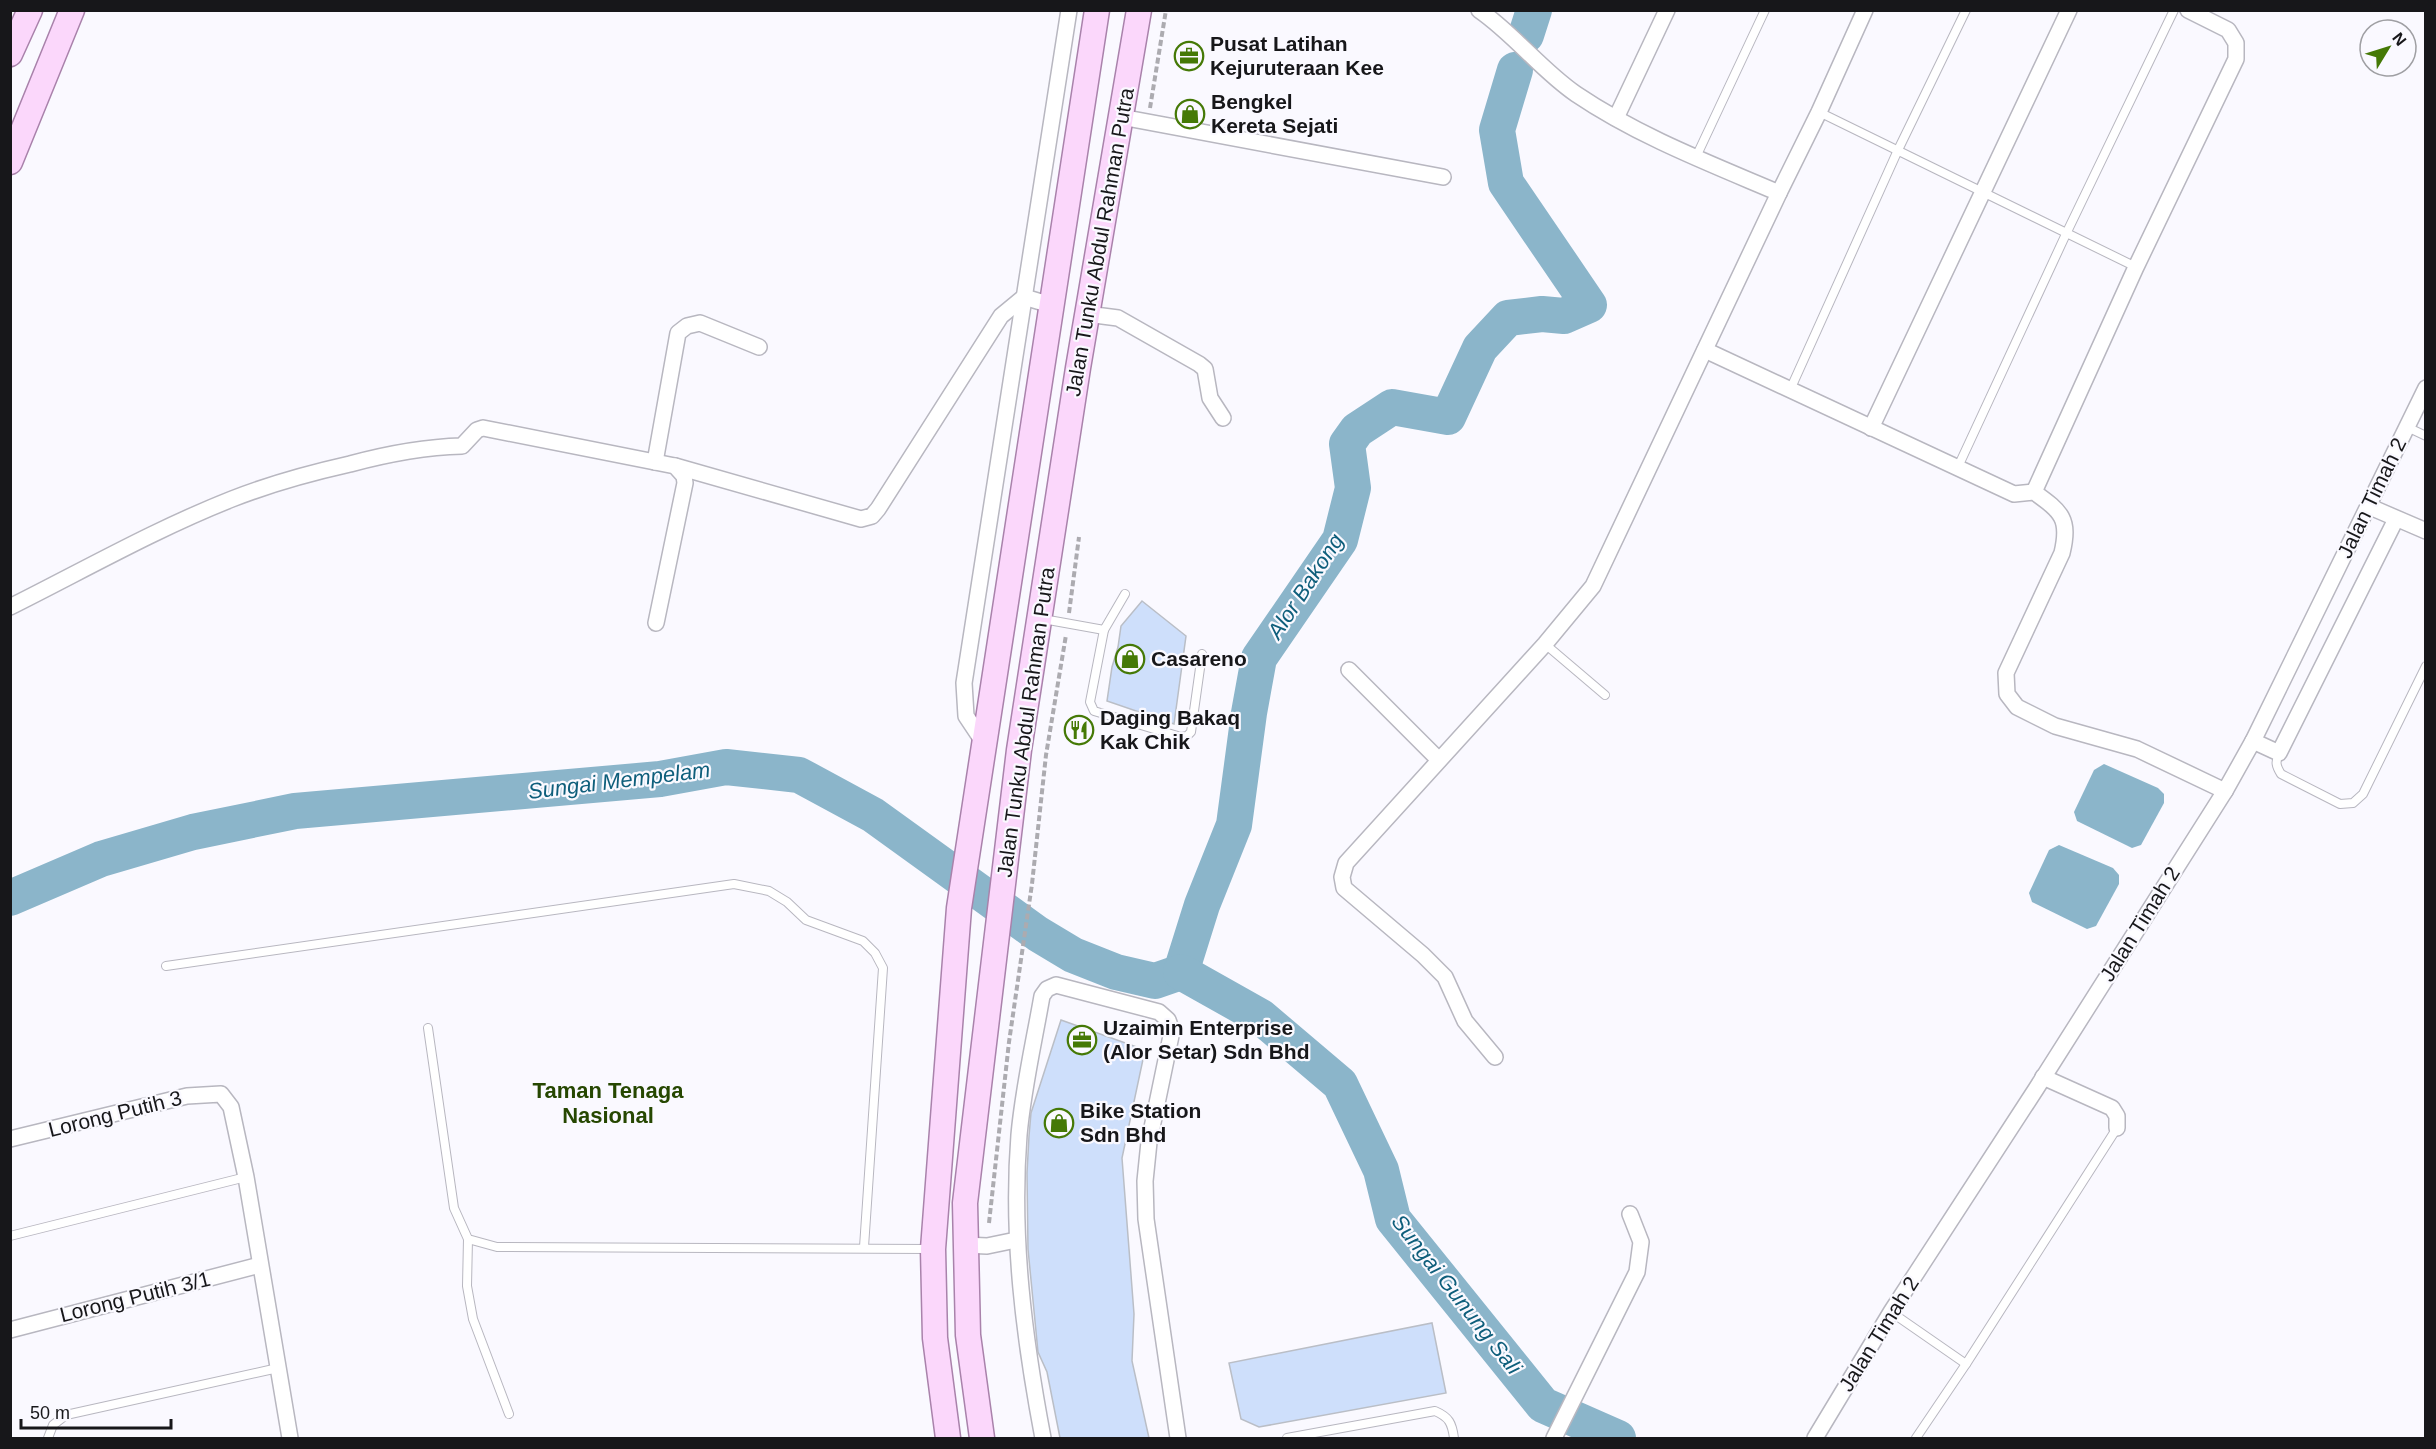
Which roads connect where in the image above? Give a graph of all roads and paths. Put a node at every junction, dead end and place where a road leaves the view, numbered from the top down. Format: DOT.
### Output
graph roads {
  1 [pos="13,10"];
  2 [pos="30,10"];
  3 [pos="72,10"];
  4 [pos="1069,10"];
  5 [pos="1097,10"];
  6 [pos="1139,10"];
  7 [pos="1166,10"];
  8 [pos="1479,10"];
  9 [pos="1667,10"];
  10 [pos="1766,10"];
  11 [pos="1865,10"];
  12 [pos="1966,10"];
  13 [pos="2069,10"];
  14 [pos="2174,10"];
  15 [pos="2188,10"];
  16 [pos="10,29"];
  17 [pos="10,54"];
  18 [pos="1819,112"];
  19 [pos="1121,117"];
  20 [pos="1616,118"];
  21 [pos="1148,122"];
  22 [pos="1898,150"];
  23 [pos="1696,158"];
  24 [pos="10,162"];
  25 [pos="1443,177"];
  26 [pos="1984,191"];
  27 [pos="1779,193"];
  28 [pos="2066,234"];
  29 [pos="2136,267"];
  30 [pos="1024,297"];
  31 [pos="1051,305"];
  32 [pos="1087,314"];
  33 [pos="759,347"];
  34 [pos="1705,350"];
  35 [pos="2426,388"];
  36 [pos="1790,390"];
  37 [pos="1223,418"];
  38 [pos="2407,427"];
  39 [pos="1871,428"];
  40 [pos="2426,436"];
  41 [pos="655,462"];
  42 [pos="675,466"];
  43 [pos="1957,469"];
  44 [pos="2034,492"];
  45 [pos="2368,506"];
  46 [pos="2396,519"];
  47 [pos="2426,531"];
  48 [pos="1079,537"];
  49 [pos="1125,594"];
  50 [pos="10,607"];
  51 [pos="1039,619"];
  52 [pos="656,623"];
  53 [pos="1068,624"];
  54 [pos="1104,630"];
  55 [pos="1545,644"];
  56 [pos="1202,654"];
  57 [pos="2426,666"];
  58 [pos="1348,670"];
  59 [pos="1605,695"];
  60 [pos="2253,741"];
  61 [pos="984,743"];
  62 [pos="2279,753"];
  63 [pos="1439,760"];
  64 [pos="2225,791"];
  65 [pos="1022,949"];
  66 [pos="166,966"];
  67 [pos="428,1028"];
  68 [pos="1495,1057"];
  69 [pos="2043,1077"];
  70 [pos="2117,1128"];
  71 [pos="10,1139"];
  72 [pos="246,1177"];
  73 [pos="1630,1214"];
  74 [pos="10,1236"];
  75 [pos="468,1239"];
  76 [pos="1016,1240"];
  77 [pos="965,1245"];
  78 [pos="864,1247"];
  79 [pos="933,1249"];
  80 [pos="261,1265"];
  81 [pos="1891,1312"];
  82 [pos="10,1330"];
  83 [pos="1966,1364"];
  84 [pos="278,1368"];
  85 [pos="509,1414"];
  86 [pos="48,1438"];
  87 [pos="290,1438"];
  88 [pos="948,1438"];
  89 [pos="982,1438"];
  90 [pos="1042,1438"];
  91 [pos="1178,1438"];
  92 [pos="1287,1438"];
  93 [pos="1454,1438"];
  94 [pos="1554,1438"];
  95 [pos="1815,1438"];
  96 [pos="1916,1438"];
  1 -- 16 [label="main road"];
  2 -- 17 [label="main road"];
  3 -- 24 [label="main road"];
  4 -- 30 [label="street"];
  5 -- 31 [label="main road, Jalan Tunku Abdul Rahman Putra"];
  6 -- 19 [label="main road, Jalan Tunku Abdul Rahman Putra"];
  7 -- 21 [label="path"];
  8 -- 20 [label="street"];
  9 -- 20 [label="street"];
  10 -- 23 [label="lane"];
  11 -- 18 [label="street"];
  12 -- 22 [label="lane"];
  13 -- 26 [label="street"];
  14 -- 28 [label="lane"];
  15 -- 29 [label="street"];
  18 -- 22 [label="lane"];
  18 -- 27 [label="street"];
  19 -- 21 [label="street"];
  19 -- 32 [label="main road, Jalan Tunku Abdul Rahman Putra"];
  20 -- 23 [label="street"];
  21 -- 25 [label="street"];
  22 -- 26 [label="lane"];
  22 -- 36 [label="lane"];
  23 -- 27 [label="street"];
  26 -- 28 [label="lane"];
  26 -- 39 [label="street"];
  27 -- 34 [label="street"];
  28 -- 29 [label="lane"];
  28 -- 43 [label="lane"];
  29 -- 44 [label="street"];
  30 -- 31 [label="street"];
  30 -- 42 [label="street"];
  30 -- 61 [label="street"];
  31 -- 61 [label="main road, Jalan Tunku Abdul Rahman Putra"];
  32 -- 37 [label="street"];
  32 -- 51 [label="main road, Jalan Tunku Abdul Rahman Putra"];
  33 -- 41 [label="street"];
  34 -- 36 [label="street"];
  34 -- 55 [label="street"];
  35 -- 38 [label="street, Jalan Timah 2"];
  36 -- 39 [label="street"];
  38 -- 40 [label="lane"];
  38 -- 45 [label="street, Jalan Timah 2"];
  39 -- 43 [label="street"];
  41 -- 42 [label="street"];
  41 -- 50 [label="street"];
  42 -- 52 [label="street"];
  43 -- 44 [label="street"];
  44 -- 64 [label="street"];
  45 -- 46 [label="street"];
  45 -- 60 [label="street, Jalan Timah 2"];
  46 -- 47 [label="street"];
  46 -- 62 [label="street"];
  48 -- 53 [label="path"];
  49 -- 54 [label="lane"];
  51 -- 53 [label="lane"];
  51 -- 77 [label="main road, Jalan Tunku Abdul Rahman Putra"];
  53 -- 54 [label="lane"];
  53 -- 65 [label="path"];
  54 -- 56 [label="lane"];
  55 -- 59 [label="lane"];
  55 -- 63 [label="street"];
  57 -- 62 [label="lane"];
  58 -- 63 [label="street"];
  60 -- 62 [label="street"];
  60 -- 64 [label="street, Jalan Timah 2"];
  61 -- 79 [label="main road, Jalan Tunku Abdul Rahman Putra"];
  63 -- 68 [label="street"];
  64 -- 69 [label="street, Jalan Timah 2"];
  66 -- 78 [label="lane"];
  67 -- 75 [label="lane"];
  69 -- 70 [label="street"];
  69 -- 81 [label="street, Jalan Timah 2"];
  70 -- 83 [label="lane"];
  71 -- 72 [label="street, Lorong Putih 3"];
  72 -- 74 [label="lane"];
  72 -- 80 [label="street"];
  73 -- 94 [label="street"];
  75 -- 78 [label="lane"];
  75 -- 85 [label="lane"];
  76 -- 77 [label="street"];
  76 -- 90 [label="street"];
  76 -- 91 [label="street"];
  77 -- 89 [label="main road, Jalan Tunku Abdul Rahman Putra"];
  78 -- 79 [label="lane"];
  79 -- 88 [label="main road, Jalan Tunku Abdul Rahman Putra"];
  80 -- 82 [label="street, Lorong Putih 3/1"];
  80 -- 84 [label="street"];
  81 -- 83 [label="lane"];
  81 -- 95 [label="street, Jalan Timah 2"];
  83 -- 96 [label="lane"];
  84 -- 86 [label="lane"];
  84 -- 87 [label="street"];
  92 -- 93 [label="lane"];
}
